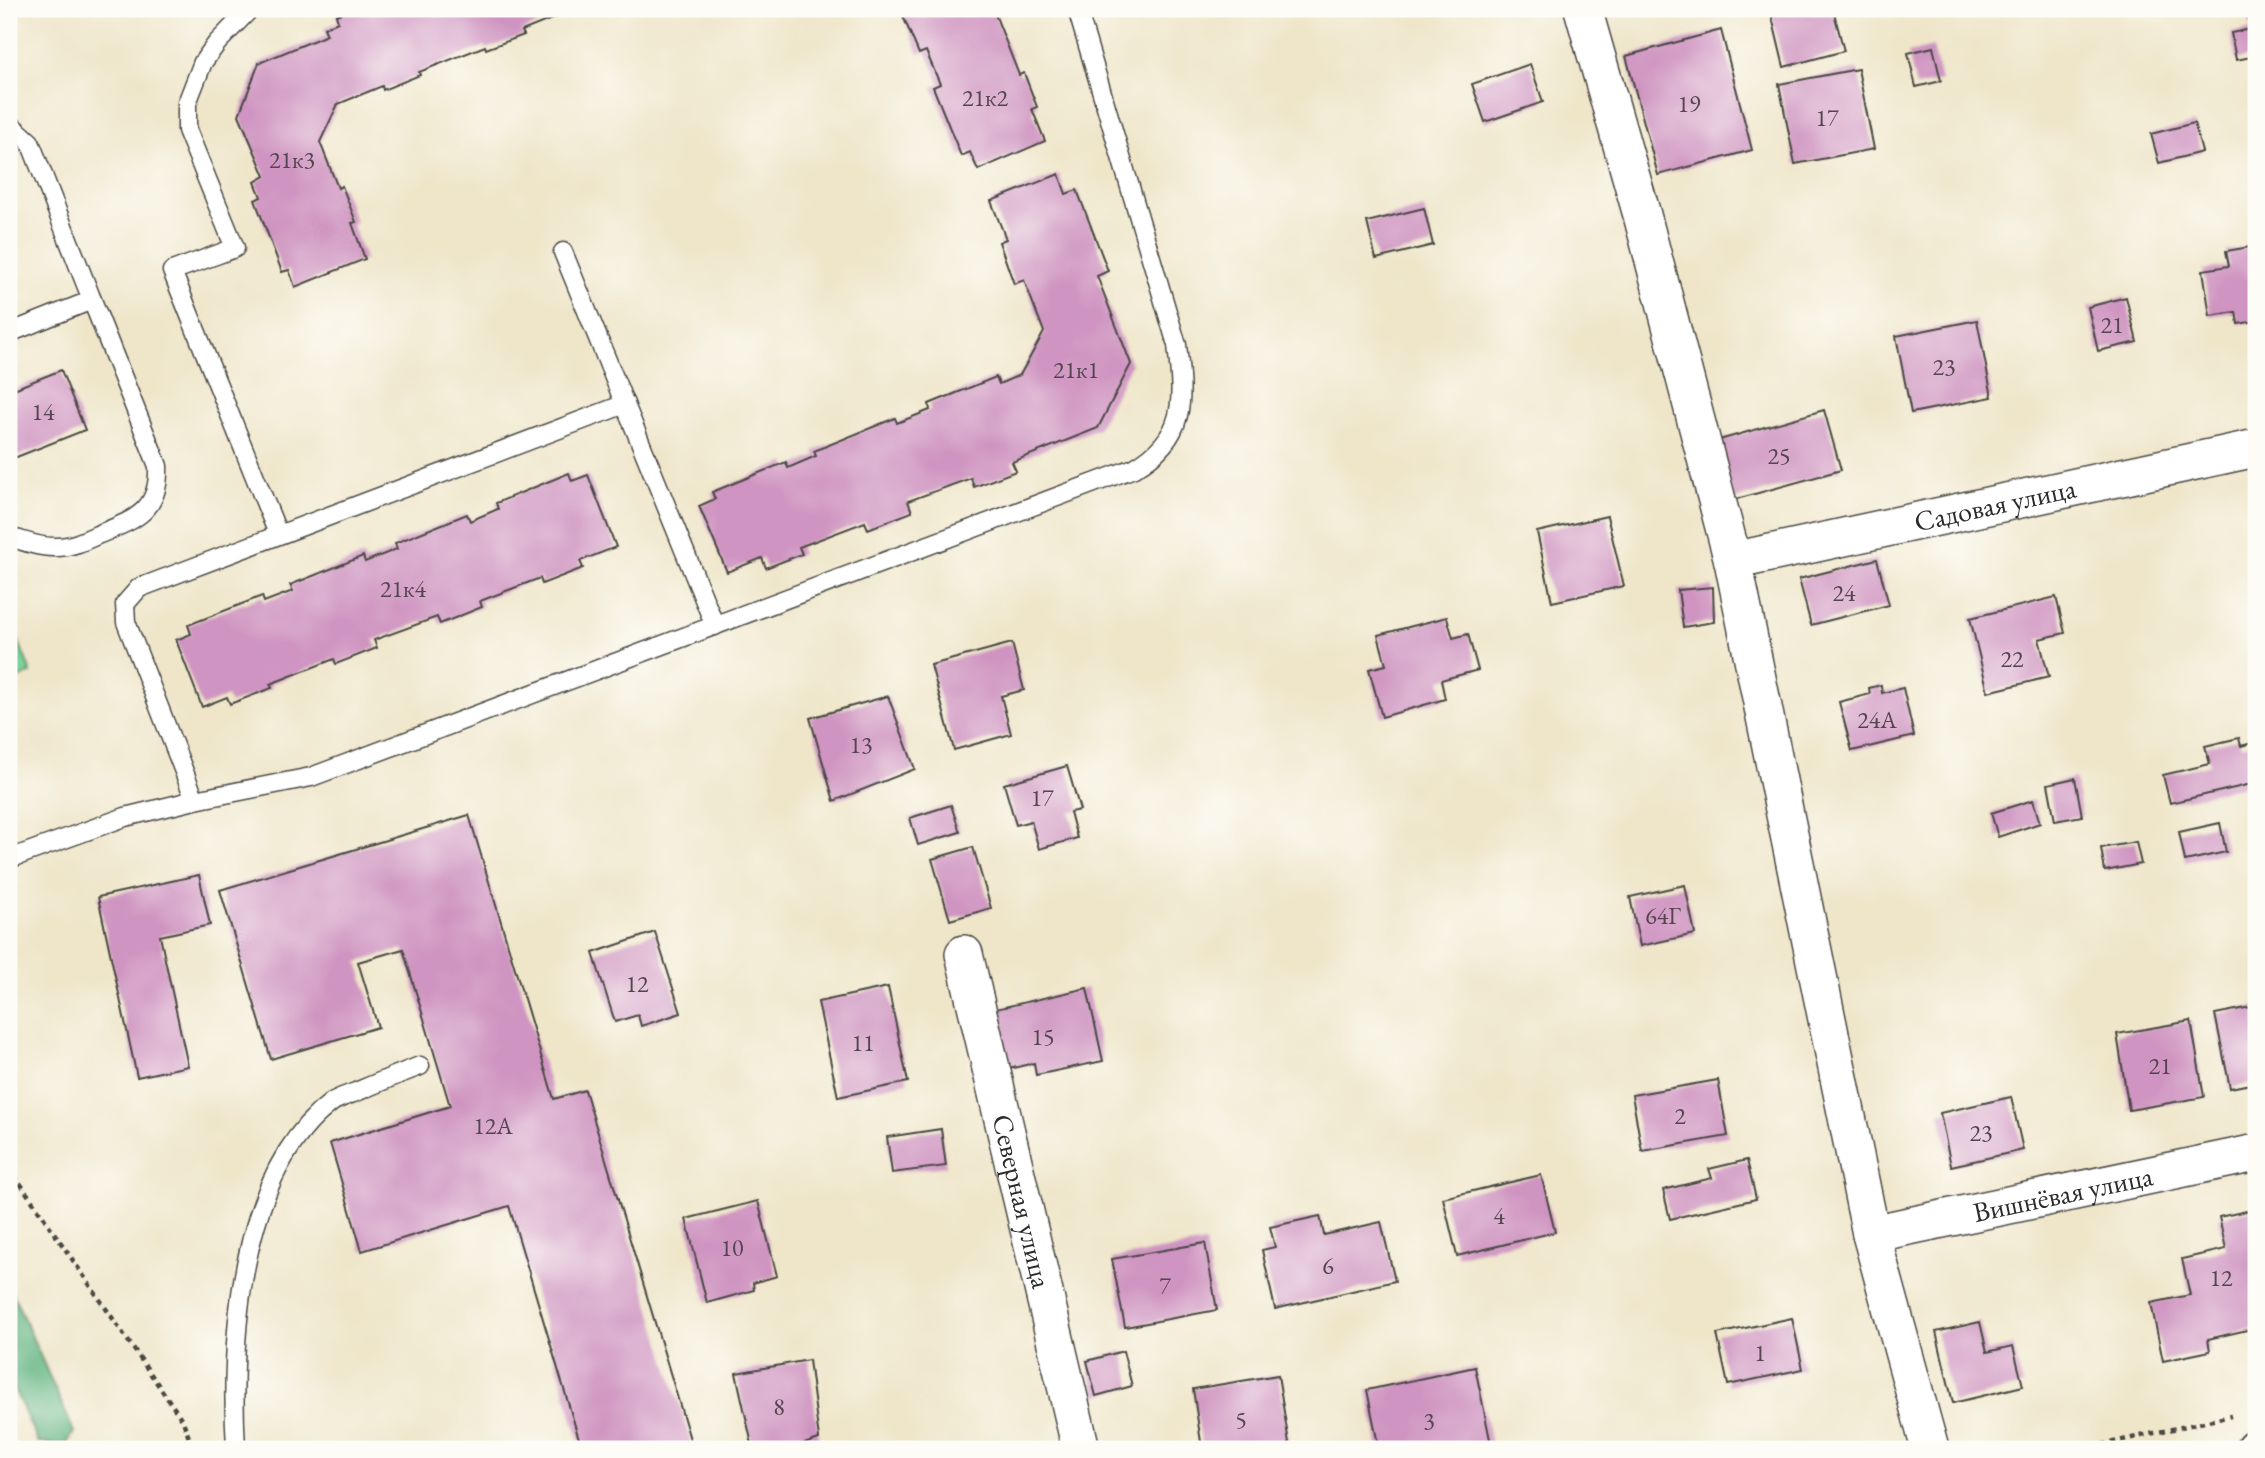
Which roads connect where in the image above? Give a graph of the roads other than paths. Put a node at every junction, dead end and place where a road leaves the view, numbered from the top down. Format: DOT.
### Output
graph roads {
  1 [pos="250,9"];
  2 [pos="1077,9"];
  3 [pos="1583,9"];
  4 [pos="9,123"];
  5 [pos="563,252"];
  6 [pos="92,300"];
  7 [pos="9,333"];
  8 [pos="625,404"];
  9 [pos="2256,448"];
  10 [pos="278,534"];
  11 [pos="9,537"];
  12 [pos="1733,561"];
  13 [pos="715,626"];
  14 [pos="195,800"];
  15 [pos="9,859"];
  16 [pos="964,954"];
  17 [pos="420,1066"];
  18 [pos="2256,1153"];
  19 [pos="1871,1234"];
  20 [pos="236,1449"];
  21 [pos="1081,1449"];
  22 [pos="1930,1449"];
  1 -- 10 [label="lane"];
  2 -- 13 [label="lane"];
  3 -- 12 [label="street"];
  4 -- 6 [label="lane"];
  5 -- 8 [label="lane"];
  6 -- 7 [label="lane"];
  6 -- 11 [label="lane"];
  8 -- 10 [label="lane"];
  8 -- 13 [label="lane"];
  9 -- 12 [label="street, Садовая улица"];
  10 -- 14 [label="lane"];
  12 -- 19 [label="street"];
  13 -- 14 [label="lane"];
  14 -- 15 [label="lane"];
  16 -- 21 [label="street, Северная улица"];
  17 -- 20 [label="lane"];
  18 -- 19 [label="street, Вишнёвая улица"];
  19 -- 22 [label="street"];
}
